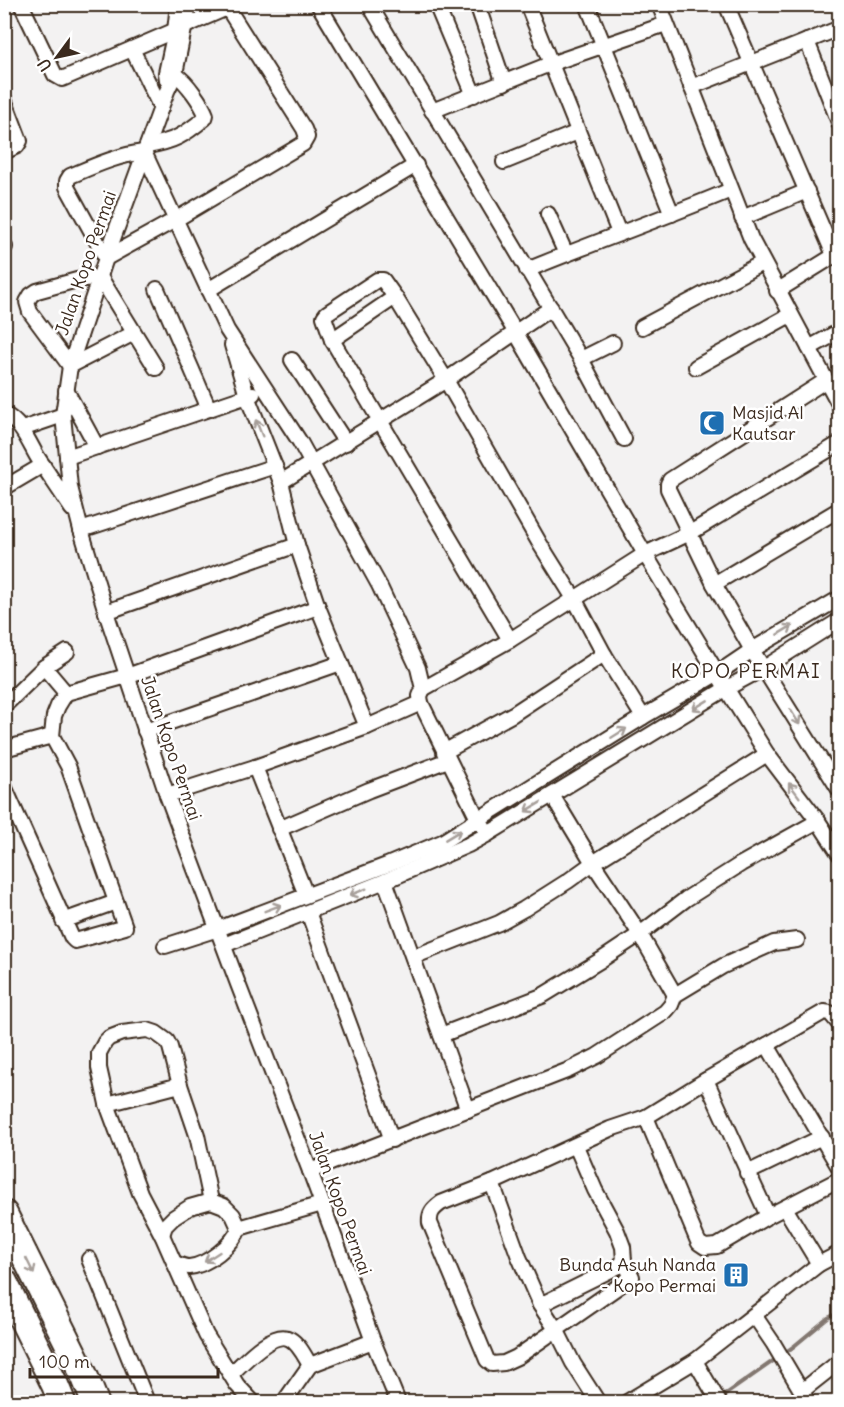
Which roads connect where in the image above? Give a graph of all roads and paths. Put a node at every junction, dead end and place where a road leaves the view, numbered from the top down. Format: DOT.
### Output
graph roads {
  1 [pos="21,4"];
  2 [pos="178,4"];
  3 [pos="189,4"];
  4 [pos="318,4"];
  5 [pos="369,4"];
  6 [pos="436,4"];
  7 [pos="477,4"];
  8 [pos="526,4"];
  9 [pos="586,4"];
  10 [pos="659,4"];
  11 [pos="726,4"];
  12 [pos="226,6"];
  13 [pos="666,24"];
  14 [pos="180,28"];
  15 [pos="840,28"];
  16 [pos="807,41"];
  17 [pos="603,46"];
  18 [pos="132,49"];
  19 [pos="751,63"];
  20 [pos="550,64"];
  21 [pos="171,74"];
  22 [pos="504,83"];
  23 [pos="691,87"];
  24 [pos="474,94"];
  25 [pos="4,99"];
  26 [pos="161,108"];
  27 [pos="432,111"];
  28 [pos="840,125"];
  29 [pos="578,132"];
  30 [pos="146,149"];
  31 [pos="4,152"];
  32 [pos="504,162"];
  33 [pos="416,165"];
  34 [pos="731,190"];
  35 [pos="807,191"];
  36 [pos="548,214"];
  37 [pos="672,214"];
  38 [pos="742,218"];
  39 [pos="175,220"];
  40 [pos="619,233"];
  41 [pos="566,254"];
  42 [pos="837,254"];
  43 [pos="106,258"];
  44 [pos="762,263"];
  45 [pos="527,270"];
  46 [pos="100,277"];
  47 [pos="157,289"];
  48 [pos="208,290"];
  49 [pos="777,291"];
  50 [pos="395,297"];
  51 [pos="551,308"];
  52 [pos="790,315"];
  53 [pos="642,327"];
  54 [pos="227,330"];
  55 [pos="840,331"];
  56 [pos="134,333"];
  57 [pos="516,333"];
  58 [pos="332,340"];
  59 [pos="613,343"];
  60 [pos="809,348"];
  61 [pos="581,359"];
  62 [pos="292,360"];
  63 [pos="70,366"];
  64 [pos="696,366"];
  65 [pos="156,368"];
  66 [pos="446,380"];
  67 [pos="825,381"];
  68 [pos="266,389"];
  69 [pos="66,390"];
  70 [pos="247,396"];
  71 [pos="840,406"];
  72 [pos="209,409"];
  73 [pos="4,414"];
  74 [pos="63,415"];
  75 [pos="379,421"];
  76 [pos="22,429"];
  77 [pos="624,439"];
  78 [pos="346,443"];
  79 [pos="840,443"];
  80 [pos="97,447"];
  81 [pos="67,457"];
  82 [pos="312,463"];
  83 [pos="43,465"];
  84 [pos="274,466"];
  85 [pos="281,483"];
  86 [pos="4,488"];
  87 [pos="840,509"];
  88 [pos="79,524"];
  89 [pos="690,533"];
  90 [pos="297,544"];
  91 [pos="645,554"];
  92 [pos="714,584"];
  93 [pos="840,598"];
  94 [pos="575,600"];
  95 [pos="318,607"];
  96 [pos="106,612"];
  97 [pos="831,621"];
  98 [pos="510,640"];
  99 [pos="67,652"];
  100 [pos="604,654"];
  101 [pos="758,659"];
  102 [pos="340,663"];
  103 [pos="45,667"];
  104 [pos="127,676"];
  105 [pos="723,681"];
  106 [pos="423,689"];
  107 [pos="66,693"];
  108 [pos="421,703"];
  109 [pos="4,706"];
  110 [pos="643,717"];
  111 [pos="367,727"];
  112 [pos="146,731"];
  113 [pos="52,736"];
  114 [pos="4,749"];
  115 [pos="768,754"];
  116 [pos="446,756"];
  117 [pos="255,767"];
  118 [pos="4,786"];
  119 [pos="840,790"];
  120 [pos="167,795"];
  121 [pos="552,795"];
  122 [pos="818,821"];
  123 [pos="483,827"];
  124 [pos="279,829"];
  125 [pos="840,855"];
  126 [pos="593,863"];
  127 [pos="385,881"];
  128 [pos="306,895"];
  129 [pos="116,902"];
  130 [pos="308,912"];
  131 [pos="63,921"];
  132 [pos="640,934"];
  133 [pos="221,938"];
  134 [pos="797,940"];
  135 [pos="165,946"];
  136 [pos="413,957"];
  137 [pos="675,995"];
  138 [pos="840,1025"];
  139 [pos="441,1035"];
  140 [pos="767,1045"];
  141 [pos="706,1080"];
  142 [pos="180,1085"];
  143 [pos="106,1104"];
  144 [pos="468,1110"];
  145 [pos="646,1117"];
  146 [pos="822,1137"];
  147 [pos="392,1140"];
  148 [pos="576,1146"];
  149 [pos="840,1169"];
  150 [pos="310,1171"];
  151 [pos="747,1173"];
  152 [pos="840,1179"];
  153 [pos="492,1183"];
  154 [pos="211,1201"];
  155 [pos="322,1203"];
  156 [pos="785,1208"];
  157 [pos="4,1214"];
  158 [pos="768,1216"];
  159 [pos="239,1228"];
  160 [pos="162,1235"];
  161 [pos="840,1253"];
  162 [pos="89,1259"];
  163 [pos="624,1261"];
  164 [pos="175,1263"];
  165 [pos="819,1264"];
  166 [pos="4,1282"];
  167 [pos="540,1305"];
  168 [pos="754,1315"];
  169 [pos="557,1331"];
  170 [pos="373,1341"];
  171 [pos="695,1361"];
  172 [pos="840,1361"];
  173 [pos="310,1365"];
  174 [pos="231,1374"];
  175 [pos="805,1397"];
  176 [pos="62,1402"];
  177 [pos="95,1402"];
  178 [pos="147,1402"];
  179 [pos="253,1402"];
  180 [pos="284,1402"];
  181 [pos="398,1402"];
  182 [pos="598,1402"];
  183 [pos="627,1402"];
  184 [pos="719,1402"];
  1 -- 18 [label="street"];
  2 -- 14 [label="street, Jalan Kopo Permai"];
  3 -- 14 [label="street, Jalan Kopo Permai"];
  4 -- 33 [label="street"];
  5 -- 27 [label="street"];
  6 -- 24 [label="street"];
  7 -- 22 [label="street"];
  8 -- 20 [label="street"];
  9 -- 17 [label="street"];
  10 -- 13 [label="street"];
  11 -- 19 [label="street"];
  12 -- 14 [label="street"];
  12 -- 39 [label="street"];
  13 -- 17 [label="street"];
  13 -- 23 [label="street"];
  14 -- 18 [label="street"];
  14 -- 21 [label="street, Jalan Kopo Permai"];
  15 -- 16 [label="street"];
  16 -- 19 [label="street"];
  16 -- 28 [label="street"];
  17 -- 20 [label="street"];
  17 -- 37 [label="street"];
  18 -- 26 [label="street"];
  19 -- 23 [label="street"];
  19 -- 35 [label="street"];
  20 -- 22 [label="street"];
  20 -- 29 [label="street"];
  21 -- 26 [label="street, Jalan Kopo Permai"];
  21 -- 30 [label="street"];
  22 -- 24 [label="street"];
  23 -- 34 [label="street"];
  24 -- 27 [label="street"];
  25 -- 31 [label="street"];
  26 -- 30 [label="street, Jalan Kopo Permai"];
  27 -- 45 [label="street"];
  29 -- 32 [label="street"];
  29 -- 40 [label="street"];
  30 -- 39 [label="street"];
  30 -- 43 [label="street, Jalan Kopo Permai"];
  30 -- 43 [label="street"];
  33 -- 48 [label="street"];
  33 -- 57 [label="street"];
  34 -- 37 [label="street"];
  34 -- 38 [label="street"];
  35 -- 38 [label="street"];
  35 -- 42 [label="street"];
  36 -- 41 [label="street"];
  37 -- 40 [label="street"];
  38 -- 44 [label="street"];
  39 -- 43 [label="street"];
  39 -- 48 [label="street"];
  40 -- 41 [label="street"];
  41 -- 45 [label="street"];
  42 -- 49 [label="street"];
  43 -- 46 [label="street, Jalan Kopo Permai"];
  44 -- 49 [label="street"];
  44 -- 53 [label="street"];
  45 -- 51 [label="street"];
  46 -- 56 [label="street"];
  46 -- 63 [label="street, Jalan Kopo Permai"];
  46 -- 63 [label="street"];
  47 -- 72 [label="street"];
  48 -- 54 [label="street"];
  49 -- 52 [label="street"];
  50 -- 58 [label="street"];
  50 -- 58 [label="street"];
  50 -- 66 [label="street"];
  51 -- 57 [label="street"];
  51 -- 61 [label="street"];
  52 -- 60 [label="street"];
  52 -- 64 [label="street"];
  54 -- 68 [label="street"];
  54 -- 70 [label="street"];
  55 -- 60 [label="street"];
  56 -- 63 [label="street"];
  56 -- 65 [label="street"];
  57 -- 66 [label="street"];
  57 -- 91 [label="street"];
  58 -- 75 [label="street"];
  59 -- 61 [label="street"];
  60 -- 67 [label="street"];
  61 -- 77 [label="street"];
  62 -- 78 [label="street"];
  63 -- 69 [label="street, Jalan Kopo Permai"];
  66 -- 75 [label="street"];
  66 -- 94 [label="street"];
  67 -- 71 [label="street"];
  67 -- 89 [label="street"];
  68 -- 70 [label="street"];
  68 -- 82 [label="street"];
  69 -- 74 [label="street, Jalan Kopo Permai"];
  69 -- 80 [label="street"];
  70 -- 72 [label="street"];
  84 -- 70 [label="street, one-way"];
  72 -- 80 [label="street"];
  73 -- 76 [label="street"];
  74 -- 76 [label="street"];
  74 -- 81 [label="street, Jalan Kopo Permai"];
  75 -- 78 [label="street"];
  75 -- 98 [label="street"];
  76 -- 83 [label="street"];
  78 -- 82 [label="street"];
  79 -- 89 [label="street"];
  80 -- 81 [label="street"];
  81 -- 88 [label="street, Jalan Kopo Permai"];
  82 -- 85 [label="street"];
  82 -- 106 [label="street"];
  83 -- 86 [label="street"];
  83 -- 88 [label="street"];
  84 -- 85 [label="street"];
  84 -- 88 [label="street"];
  85 -- 90 [label="street"];
  87 -- 92 [label="street"];
  88 -- 96 [label="street, Jalan Kopo Permai"];
  89 -- 91 [label="street"];
  89 -- 92 [label="street"];
  90 -- 95 [label="street"];
  90 -- 96 [label="street"];
  91 -- 94 [label="street"];
  91 -- 105 [label="street"];
  92 -- 101 [label="street"];
  93 -- 97 [label="street"];
  94 -- 98 [label="street"];
  94 -- 100 [label="street"];
  95 -- 102 [label="street"];
  95 -- 104 [label="street"];
  96 -- 104 [label="street, Jalan Kopo Permai"];
  97 -- 101 [label="street"];
  101 -- 97 [label="street, one-way"];
  98 -- 106 [label="street"];
  99 -- 103 [label="street"];
  100 -- 110 [label="street"];
  100 -- 116 [label="street"];
  101 -- 105 [label="street"];
  101 -- 105 [label="street"];
  101 -- 119 [label="street, one-way"];
  102 -- 111 [label="street"];
  102 -- 112 [label="street"];
  103 -- 107 [label="street"];
  103 -- 109 [label="street"];
  104 -- 107 [label="street"];
  104 -- 112 [label="street, Jalan Kopo Permai"];
  105 -- 110 [label="street"];
  105 -- 115 [label="street"];
  105 -- 121 [label="street, one-way"];
  106 -- 108 [label="street"];
  107 -- 113 [label="street"];
  108 -- 111 [label="street"];
  108 -- 116 [label="street"];
  123 -- 110 [label="street, one-way"];
  111 -- 117 [label="street"];
  112 -- 120 [label="street, Jalan Kopo Permai"];
  113 -- 114 [label="street"];
  113 -- 129 [label="street"];
  122 -- 115 [label="street, one-way"];
  115 -- 126 [label="street"];
  116 -- 123 [label="street"];
  116 -- 124 [label="street"];
  117 -- 120 [label="street"];
  117 -- 124 [label="street"];
  118 -- 131 [label="street"];
  120 -- 133 [label="street, Jalan Kopo Permai"];
  121 -- 123 [label="street, one-way"];
  121 -- 126 [label="street"];
  122 -- 125 [label="street"];
  122 -- 132 [label="street"];
  123 -- 127 [label="street"];
  128 -- 123 [label="street, one-way"];
  124 -- 128 [label="street"];
  126 -- 132 [label="street"];
  126 -- 136 [label="street"];
  127 -- 130 [label="street, one-way"];
  127 -- 136 [label="street"];
  133 -- 128 [label="street, one-way"];
  129 -- 131 [label="street"];
  129 -- 131 [label="street"];
  130 -- 133 [label="street"];
  130 -- 147 [label="street"];
  132 -- 137 [label="street"];
  132 -- 139 [label="street"];
  133 -- 135 [label="street"];
  133 -- 150 [label="street, Jalan Kopo Permai"];
  134 -- 137 [label="street"];
  136 -- 139 [label="street"];
  137 -- 144 [label="street"];
  138 -- 140 [label="street"];
  139 -- 144 [label="street"];
  140 -- 141 [label="street"];
  140 -- 146 [label="street"];
  141 -- 145 [label="street"];
  141 -- 151 [label="street"];
  142 -- 143 [label="street"];
  142 -- 143 [label="street"];
  142 -- 154 [label="street"];
  143 -- 160 [label="street"];
  144 -- 147 [label="street"];
  145 -- 148 [label="street"];
  145 -- 158 [label="street"];
  146 -- 149 [label="street"];
  146 -- 151 [label="street"];
  147 -- 150 [label="street"];
  148 -- 153 [label="street"];
  148 -- 163 [label="street"];
  150 -- 155 [label="street, Jalan Kopo Permai"];
  151 -- 158 [label="street"];
  152 -- 156 [label="street"];
  153 -- 167 [label="street"];
  153 -- 169 [label="street"];
  154 -- 159 [label="street"];
  154 -- 160 [label="street"];
  155 -- 159 [label="street"];
  155 -- 170 [label="street, Jalan Kopo Permai"];
  156 -- 158 [label="street"];
  156 -- 165 [label="street"];
  157 -- 177 [label="highway, one-way"];
  159 -- 164 [label="street, one-way"];
  160 -- 164 [label="street"];
  161 -- 165 [label="street"];
  162 -- 178 [label="street"];
  163 -- 167 [label="street"];
  163 -- 169 [label="street"];
  164 -- 174 [label="street"];
  165 -- 168 [label="street"];
  166 -- 176 [label="highway"];
  167 -- 169 [label="street"];
  168 -- 171 [label="street"];
  168 -- 175 [label="street"];
  169 -- 182 [label="street"];
  170 -- 173 [label="street"];
  170 -- 181 [label="street, Jalan Kopo Permai"];
  171 -- 183 [label="street"];
  171 -- 184 [label="street"];
  172 -- 175 [label="street"];
  173 -- 174 [label="street"];
  173 -- 180 [label="street"];
  174 -- 179 [label="street"];
}
